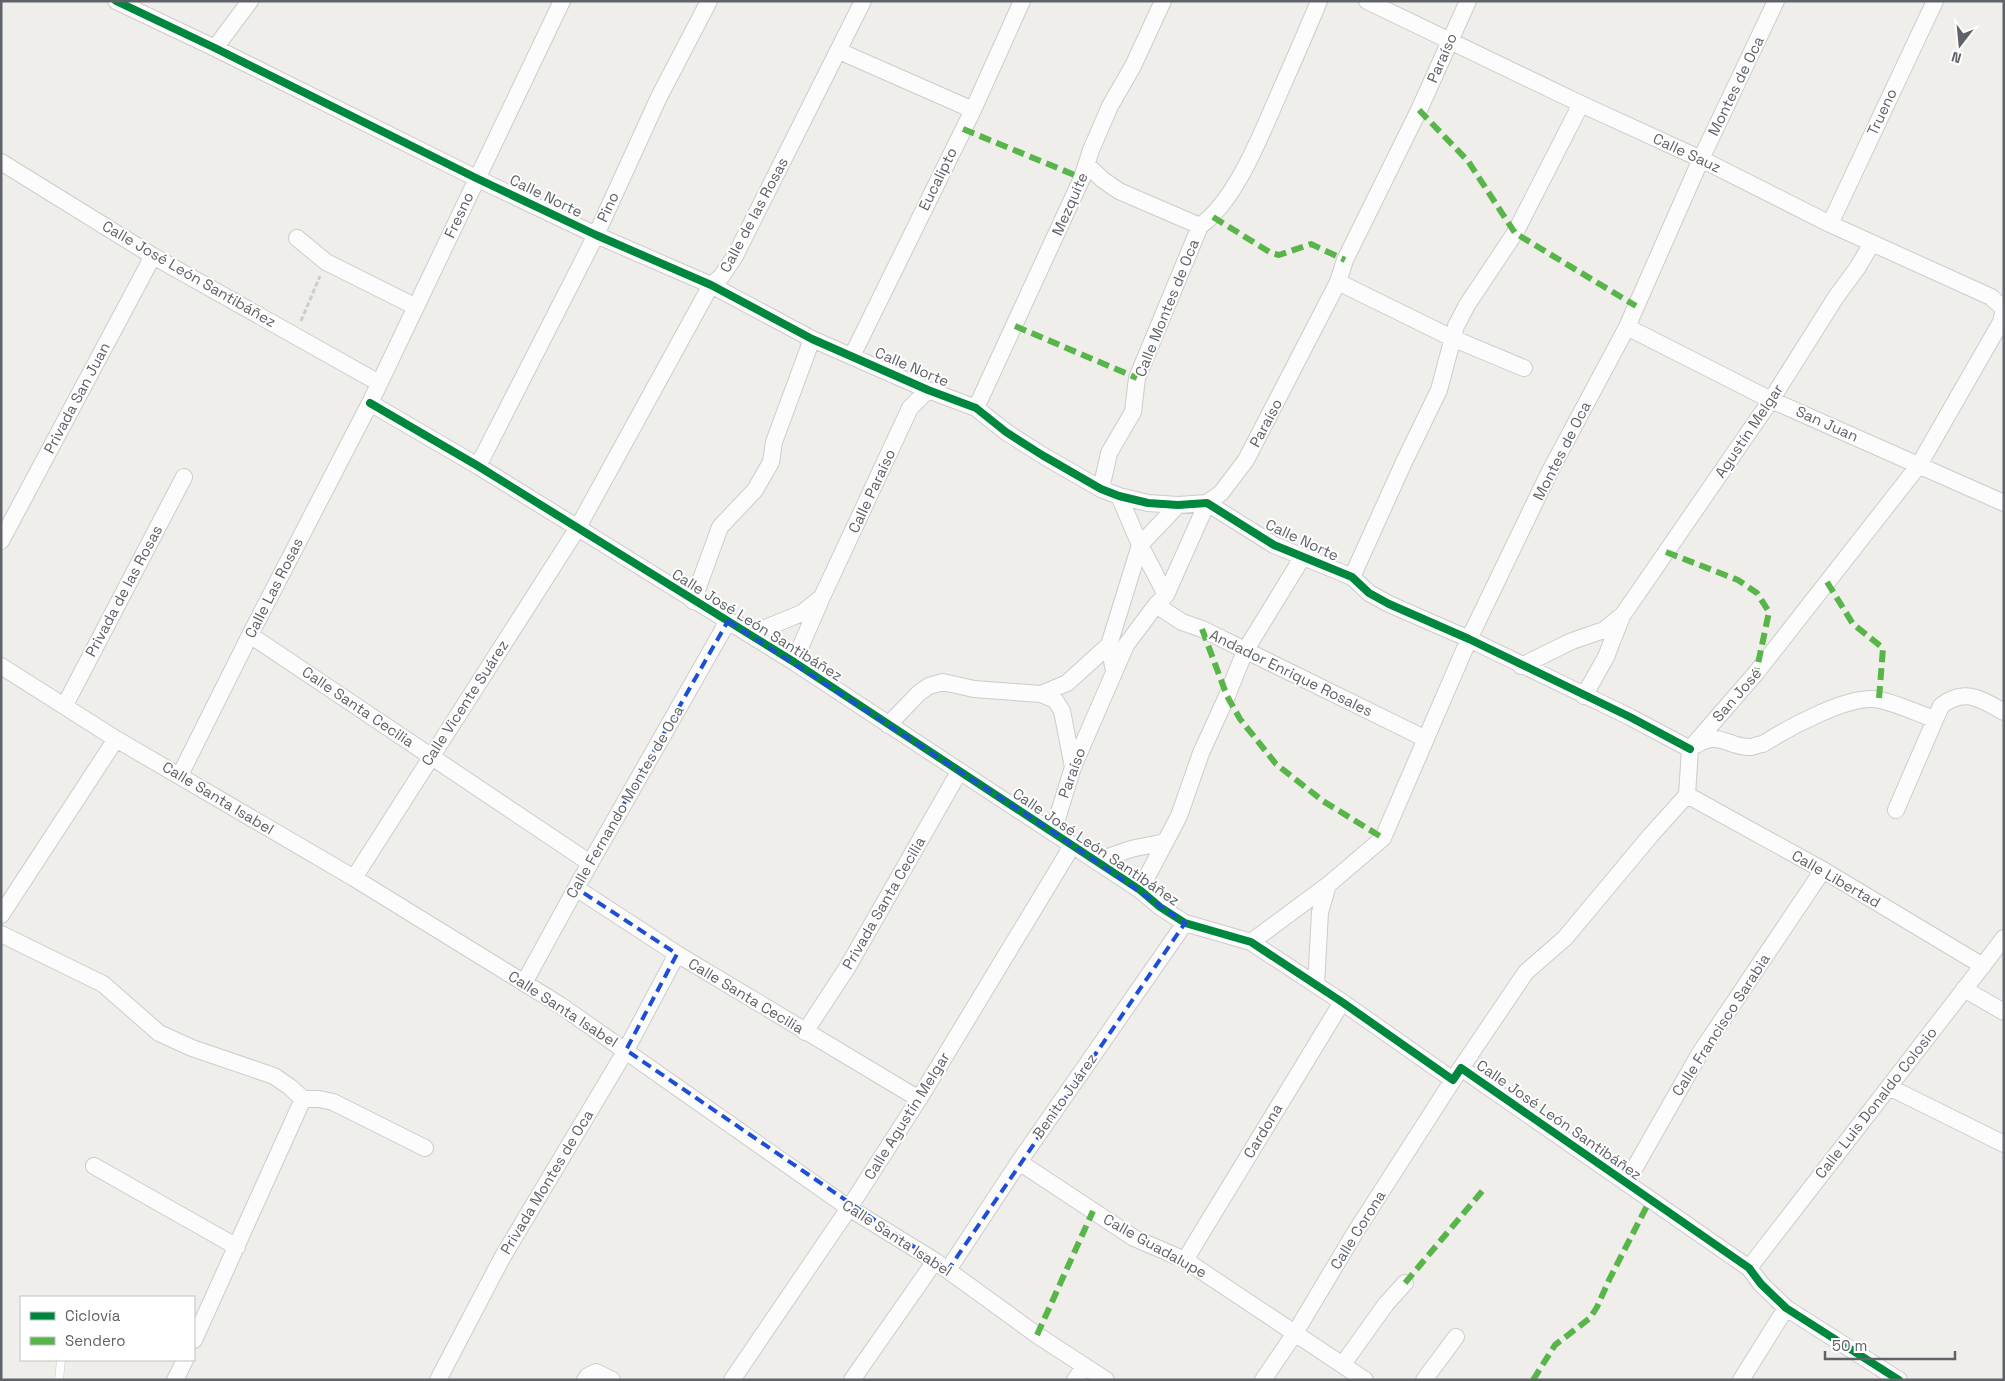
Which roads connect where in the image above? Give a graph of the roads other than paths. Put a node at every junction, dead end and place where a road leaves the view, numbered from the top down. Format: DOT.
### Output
graph roads {
  1 [pos="116,1"];
  2 [pos="250,1"];
  3 [pos="562,1"];
  4 [pos="710,1"];
  5 [pos="863,1"];
  6 [pos="1022,1"];
  7 [pos="1163,1"];
  8 [pos="1319,1"];
  9 [pos="1367,1"];
  10 [pos="1468,1"];
  11 [pos="1776,1"];
  12 [pos="1935,1"];
  13 [pos="1450,40"];
  14 [pos="215,48"];
  15 [pos="839,52"];
  16 [pos="1581,104"];
  17 [pos="973,110"];
  18 [pos="1700,159"];
  19 [pos="1,162"];
  20 [pos="1087,165"];
  21 [pos="476,178"];
  22 [pos="1830,224"];
  23 [pos="1200,226"];
  24 [pos="596,235"];
  25 [pos="297,238"];
  26 [pos="1872,243"];
  27 [pos="153,256"];
  28 [pos="1338,282"];
  29 [pos="711,285"];
  30 [pos="416,307"];
  31 [pos="2004,309"];
  32 [pos="1626,327"];
  33 [pos="1452,338"];
  34 [pos="812,339"];
  35 [pos="852,356"];
  36 [pos="1524,368"];
  37 [pos="379,383"];
  38 [pos="928,390"];
  39 [pos="1771,400"];
  40 [pos="370,403"];
  41 [pos="976,408"];
  42 [pos="1919,465"];
  43 [pos="478,466"];
  44 [pos="184,477"];
  45 [pos="1101,489"];
  46 [pos="1119,496"];
  47 [pos="1207,503"];
  48 [pos="2004,503"];
  49 [pos="1178,504"];
  50 [pos="578,529"];
  51 [pos="1,541"];
  52 [pos="1140,545"];
  53 [pos="1302,558"];
  54 [pos="1352,577"];
  55 [pos="822,597"];
  56 [pos="1161,600"];
  57 [pos="694,601"];
  58 [pos="1622,616"];
  59 [pos="728,621"];
  60 [pos="250,635"];
  61 [pos="1469,639"];
  62 [pos="1109,645"];
  63 [pos="1245,651"];
  64 [pos="794,662"];
  65 [pos="1,666"];
  66 [pos="1521,666"];
  67 [pos="1114,671"];
  68 [pos="1042,694"];
  69 [pos="1584,696"];
  70 [pos="65,705"];
  71 [pos="2004,712"];
  72 [pos="1934,719"];
  73 [pos="888,725"];
  74 [pos="116,738"];
  75 [pos="1426,739"];
  76 [pos="1690,749"];
  77 [pos="430,756"];
  78 [pos="1073,767"];
  79 [pos="959,772"];
  80 [pos="180,775"];
  81 [pos="1687,796"];
  82 [pos="1896,810"];
  83 [pos="1053,832"];
  84 [pos="1165,842"];
  85 [pos="1072,846"];
  86 [pos="1096,861"];
  87 [pos="590,863"];
  88 [pos="1823,870"];
  89 [pos="354,878"];
  90 [pos="1328,885"];
  91 [pos="576,888"];
  92 [pos="1140,890"];
  93 [pos="1,915"];
  94 [pos="1185,923"];
  95 [pos="1,934"];
  96 [pos="2004,938"];
  97 [pos="1251,942"];
  98 [pos="677,954"];
  99 [pos="1983,966"];
  100 [pos="524,983"];
  101 [pos="1316,985"];
  102 [pos="1964,989"];
  103 [pos="1342,1002"];
  104 [pos="2004,1012"];
  105 [pos="804,1032"];
  106 [pos="626,1050"];
  107 [pos="1457,1074"];
  108 [pos="1889,1086"];
  109 [pos="304,1099"];
  110 [pos="918,1099"];
  111 [pos="2004,1144"];
  112 [pos="425,1148"];
  113 [pos="1019,1162"];
  114 [pos="94,1166"];
  115 [pos="1626,1183"];
  116 [pos="849,1208"];
  117 [pos="237,1247"];
  118 [pos="1185,1260"];
  119 [pos="942,1266"];
  120 [pos="1749,1268"];
  121 [pos="1405,1283"];
  122 [pos="1786,1308"];
  123 [pos="1295,1333"];
  124 [pos="1456,1337"];
  125 [pos="195,1338"];
  126 [pos="61,1361"];
  127 [pos="184,1361"];
  128 [pos="1343,1364"];
  129 [pos="1085,1366"];
  130 [pos="59,1380"];
  131 [pos="175,1380"];
  132 [pos="438,1380"];
  133 [pos="585,1380"];
  134 [pos="612,1380"];
  135 [pos="732,1380"];
  136 [pos="852,1380"];
  137 [pos="1075,1380"];
  138 [pos="1106,1380"];
  139 [pos="1263,1380"];
  140 [pos="1365,1380"];
  141 [pos="1424,1380"];
  142 [pos="1742,1380"];
  143 [pos="1900,1380"];
  1 -- 14 [label="street, Calle Norte"];
  2 -- 14 [label="street"];
  3 -- 21 [label="street, Fresno"];
  4 -- 24 [label="street, Pino"];
  5 -- 15 [label="street, Calle de las Rosas"];
  6 -- 17 [label="street, Eucalipto"];
  7 -- 20 [label="street, Mezquite"];
  8 -- 23 [label="street, Calle Montes de Oca"];
  9 -- 13 [label="street, Calle Sauz"];
  10 -- 13 [label="street, Paraíso"];
  11 -- 18 [label="street, Montes de Oca"];
  12 -- 22 [label="street, Trueno"];
  13 -- 16 [label="street, Calle Sauz"];
  13 -- 28 [label="street, Paraíso"];
  14 -- 21 [label="street, Calle Norte"];
  15 -- 17 [label="street"];
  15 -- 29 [label="street, Calle de las Rosas"];
  16 -- 18 [label="street, Calle Sauz"];
  16 -- 33 [label="street"];
  17 -- 35 [label="street, Eucalipto"];
  18 -- 22 [label="street, Calle Sauz"];
  18 -- 32 [label="street, Montes de Oca"];
  19 -- 27 [label="street, Calle José León Santibáñez"];
  20 -- 23 [label="street"];
  20 -- 41 [label="street, Mezquite"];
  21 -- 24 [label="street, Calle Norte"];
  21 -- 30 [label="street, Fresno"];
  22 -- 26 [label="street, Calle Sauz"];
  23 -- 45 [label="street, Calle Montes de Oca"];
  24 -- 29 [label="street, Calle Norte"];
  24 -- 43 [label="street, Pino"];
  25 -- 30 [label="street"];
  26 -- 31 [label="street, Calle Sauz"];
  26 -- 39 [label="street, Agustín Melgar"];
  27 -- 37 [label="street, Calle José León Santibáñez"];
  27 -- 51 [label="street, Privada San Juan"];
  28 -- 33 [label="street"];
  28 -- 47 [label="street, Paraíso"];
  29 -- 34 [label="street, Calle Norte"];
  29 -- 50 [label="street, Calle de las Rosas"];
  30 -- 37 [label="street, Fresno"];
  31 -- 42 [label="street, San José"];
  32 -- 39 [label="street, San Juan"];
  32 -- 61 [label="street, Montes de Oca"];
  33 -- 36 [label="street"];
  33 -- 54 [label="street"];
  34 -- 35 [label="street, Calle Norte"];
  34 -- 57 [label="street"];
  35 -- 38 [label="street, Calle Norte"];
  37 -- 40 [label="street, Fresno"];
  38 -- 41 [label="street, Calle Norte"];
  38 -- 55 [label="street, Calle Paraíso"];
  39 -- 42 [label="street, San Juan"];
  39 -- 58 [label="street, Agustín Melgar"];
  40 -- 43 [label="street, Calle José León Santibáñez"];
  40 -- 60 [label="street, Calle Las Rosas"];
  41 -- 45 [label="street, Calle Norte"];
  42 -- 48 [label="street, San Juan"];
  42 -- 76 [label="street, San José"];
  43 -- 50 [label="street, Calle José León Santibáñez"];
  44 -- 70 [label="street, Privada de las Rosas"];
  45 -- 46 [label="street, Calle Norte"];
  46 -- 49 [label="street, Calle Norte"];
  46 -- 52 [label="street"];
  47 -- 49 [label="street, Calle Norte"];
  47 -- 53 [label="street, Calle Norte"];
  47 -- 56 [label="street, Paraíso"];
  49 -- 52 [label="street"];
  50 -- 57 [label="street, Calle José León Santibáñez"];
  50 -- 77 [label="street, Calle Vicente Suárez"];
  52 -- 56 [label="street"];
  52 -- 62 [label="street"];
  53 -- 54 [label="street, Calle Norte"];
  53 -- 63 [label="street"];
  54 -- 61 [label="street, Calle Norte"];
  55 -- 59 [label="street, Calle Paraíso"];
  55 -- 64 [label="street, Calle Paraíso"];
  56 -- 63 [label="street, Andador Enrique Rosales"];
  56 -- 67 [label="street, Paraíso"];
  57 -- 59 [label="street, Calle José León Santibáñez"];
  58 -- 66 [label="street, Agustín Melgar"];
  58 -- 69 [label="street, Agustín Melgar"];
  59 -- 64 [label="street, Calle José León Santibáñez"];
  59 -- 87 [label="street, Calle Fernando Montes de Oca"];
  60 -- 77 [label="street, Calle Santa Cecilia"];
  60 -- 80 [label="street, Calle Las Rosas"];
  61 -- 66 [label="street, Calle Norte"];
  61 -- 75 [label="street, Montes de Oca"];
  62 -- 67 [label="street"];
  62 -- 68 [label="street"];
  63 -- 75 [label="street, Andador Enrique Rosales"];
  63 -- 84 [label="street"];
  64 -- 73 [label="street, Calle José León Santibáñez"];
  65 -- 70 [label="street, Calle Santa Isabel"];
  66 -- 69 [label="street, Calle Norte"];
  67 -- 78 [label="street, Paraíso"];
  68 -- 73 [label="street"];
  68 -- 78 [label="street"];
  69 -- 76 [label="street, Calle Norte"];
  70 -- 74 [label="street, Calle Santa Isabel"];
  71 -- 72 [label="street"];
  72 -- 76 [label="street"];
  72 -- 82 [label="street"];
  73 -- 79 [label="street, Calle José León Santibáñez"];
  74 -- 80 [label="street, Calle Santa Isabel"];
  74 -- 93 [label="street"];
  75 -- 90 [label="street, Montes de Oca"];
  76 -- 81 [label="street"];
  77 -- 87 [label="street, Calle Santa Cecilia"];
  77 -- 89 [label="street, Calle Vicente Suárez"];
  78 -- 83 [label="street, Paraíso"];
  79 -- 83 [label="street, Calle José León Santibáñez"];
  79 -- 105 [label="street, Privada Santa Cecilia"];
  80 -- 89 [label="street, Calle Santa Isabel"];
  81 -- 88 [label="street, Calle Libertad"];
  81 -- 107 [label="street"];
  83 -- 85 [label="street, Calle José León Santibáñez"];
  84 -- 86 [label="street"];
  84 -- 92 [label="street"];
  85 -- 86 [label="street, Calle José León Santibáñez"];
  85 -- 110 [label="street, Calle Agustín Melgar"];
  86 -- 92 [label="street, Calle José León Santibáñez"];
  87 -- 91 [label="street, Calle Fernando Montes de Oca"];
  88 -- 99 [label="street, Calle Libertad"];
  88 -- 115 [label="street, Calle Francisco Sarabia"];
  89 -- 100 [label="street, Calle Santa Isabel"];
  90 -- 97 [label="street, Montes de Oca"];
  90 -- 101 [label="street"];
  91 -- 98 [label="street, Calle Santa Cecilia"];
  91 -- 100 [label="street, Calle Fernando Montes de Oca"];
  92 -- 94 [label="street, Calle José León Santibáñez"];
  94 -- 97 [label="street, Calle José León Santibáñez"];
  94 -- 113 [label="street, Benito Juárez"];
  95 -- 109 [label="street"];
  96 -- 99 [label="street, Calle Luis Donaldo Colosio"];
  97 -- 101 [label="street, Calle José León Santibáñez"];
  98 -- 105 [label="street, Calle Santa Cecilia"];
  98 -- 106 [label="street"];
  99 -- 102 [label="street, Calle Luis Donaldo Colosio"];
  100 -- 106 [label="street, Calle Santa Isabel"];
  101 -- 103 [label="street, Calle José León Santibáñez"];
  102 -- 104 [label="street"];
  102 -- 108 [label="street, Calle Luis Donaldo Colosio"];
  103 -- 107 [label="street, Calle José León Santibáñez"];
  103 -- 118 [label="street, Cardona"];
  105 -- 110 [label="street, Calle Santa Cecilia"];
  106 -- 116 [label="street, Calle Santa Isabel"];
  106 -- 132 [label="street, Privada Montes de Oca"];
  107 -- 115 [label="street, Calle José León Santibáñez"];
  107 -- 123 [label="street, Calle Corona"];
  108 -- 111 [label="street"];
  108 -- 120 [label="street, Calle Luis Donaldo Colosio"];
  109 -- 112 [label="street"];
  109 -- 117 [label="street"];
  110 -- 116 [label="street, Calle Agustín Melgar"];
  113 -- 118 [label="street, Calle Guadalupe"];
  113 -- 119 [label="street, Benito Juárez"];
  114 -- 117 [label="street"];
  115 -- 120 [label="street, Calle José León Santibáñez"];
  116 -- 119 [label="street, Calle Santa Isabel"];
  116 -- 135 [label="street, Calle Agustín Melgar"];
  117 -- 125 [label="street"];
  118 -- 123 [label="street, Calle Guadalupe"];
  119 -- 129 [label="street, Calle Santa Isabel"];
  119 -- 136 [label="street, Benito Juárez"];
  120 -- 122 [label="street, Calle José León Santibáñez"];
  121 -- 128 [label="street"];
  122 -- 142 [label="street"];
  122 -- 143 [label="street, Calle José León Santibáñez"];
  123 -- 128 [label="street, Calle Guadalupe"];
  123 -- 139 [label="street, Calle Corona"];
  124 -- 141 [label="street"];
  126 -- 130 [label="lane"];
  127 -- 131 [label="street"];
  128 -- 140 [label="street, Calle Guadalupe"];
  129 -- 137 [label="street"];
  129 -- 138 [label="street, Calle Santa Isabel"];
  133 -- 134 [label="street"];
}
